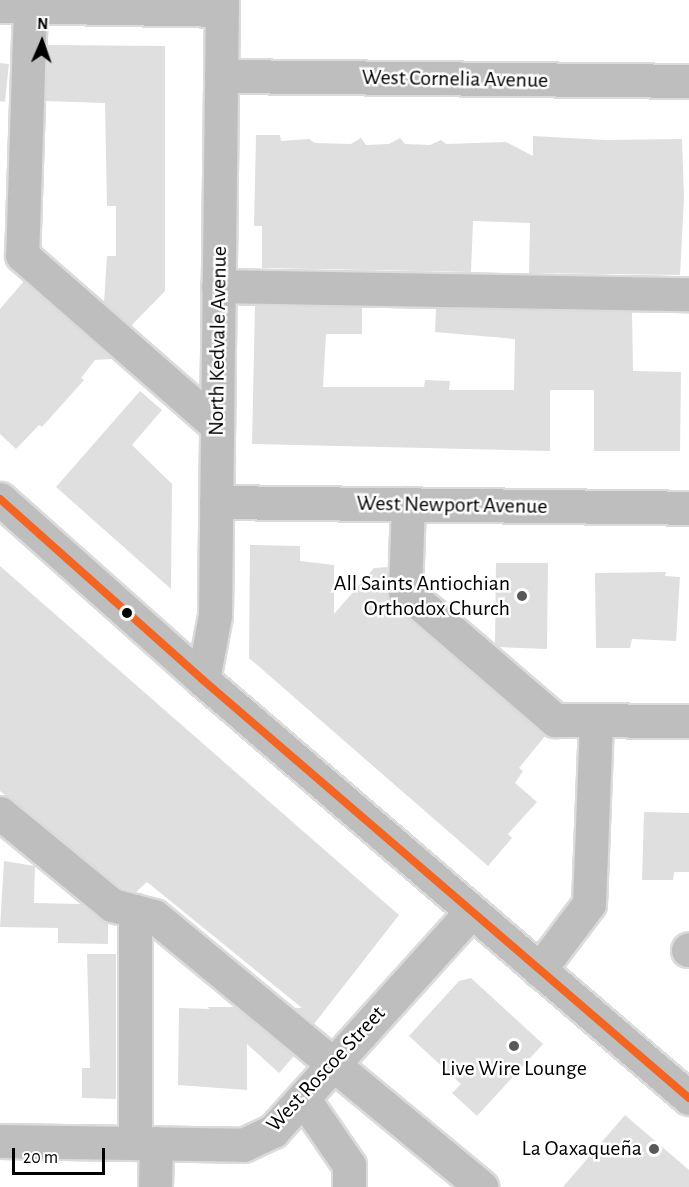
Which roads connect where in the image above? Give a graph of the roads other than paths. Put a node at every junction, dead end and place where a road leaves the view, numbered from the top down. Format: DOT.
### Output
graph roads {
  1 [pos="222,5"];
  2 [pos="15,6"];
  3 [pos="221,76"];
  4 [pos="689,81"];
  5 [pos="219,286"];
  6 [pos="689,294"];
  7 [pos="217,426"];
  8 [pos="0,499"];
  9 [pos="216,502"];
  10 [pos="408,504"];
  11 [pos="689,508"];
  12 [pos="203,680"];
  13 [pos="596,720"];
  14 [pos="689,721"];
  15 [pos="0,813"];
  16 [pos="135,911"];
  17 [pos="471,912"];
  18 [pos="538,970"];
  19 [pos="333,1064"];
  20 [pos="303,1098"];
  21 [pos="689,1098"];
  22 [pos="0,1141"];
  23 [pos="146,1143"];
  24 [pos="155,1187"];
  25 [pos="349,1187"];
  26 [pos="482,1187"];
  1 -- 2 [label="street"];
  1 -- 3 [label="street, North Kedvale Avenue"];
  2 -- 7 [label="street"];
  3 -- 4 [label="street, West Cornelia Avenue"];
  3 -- 5 [label="street, North Kedvale Avenue"];
  5 -- 6 [label="street"];
  5 -- 7 [label="street, North Kedvale Avenue"];
  7 -- 9 [label="street, North Kedvale Avenue"];
  8 -- 12 [label="street"];
  9 -- 10 [label="street, West Newport Avenue"];
  9 -- 12 [label="street, North Kedvale Avenue"];
  10 -- 11 [label="street, West Newport Avenue"];
  10 -- 13 [label="street"];
  12 -- 17 [label="street"];
  13 -- 14 [label="street"];
  13 -- 18 [label="street"];
  15 -- 16 [label="street"];
  16 -- 19 [label="street"];
  16 -- 23 [label="street"];
  17 -- 18 [label="street"];
  17 -- 19 [label="street, West Roscoe Street"];
  18 -- 21 [label="street"];
  19 -- 20 [label="street, West Roscoe Street"];
  19 -- 26 [label="street"];
  20 -- 23 [label="street, West Roscoe Street"];
  20 -- 25 [label="street"];
  22 -- 23 [label="street, West Roscoe Street"];
  23 -- 24 [label="street"];
}
